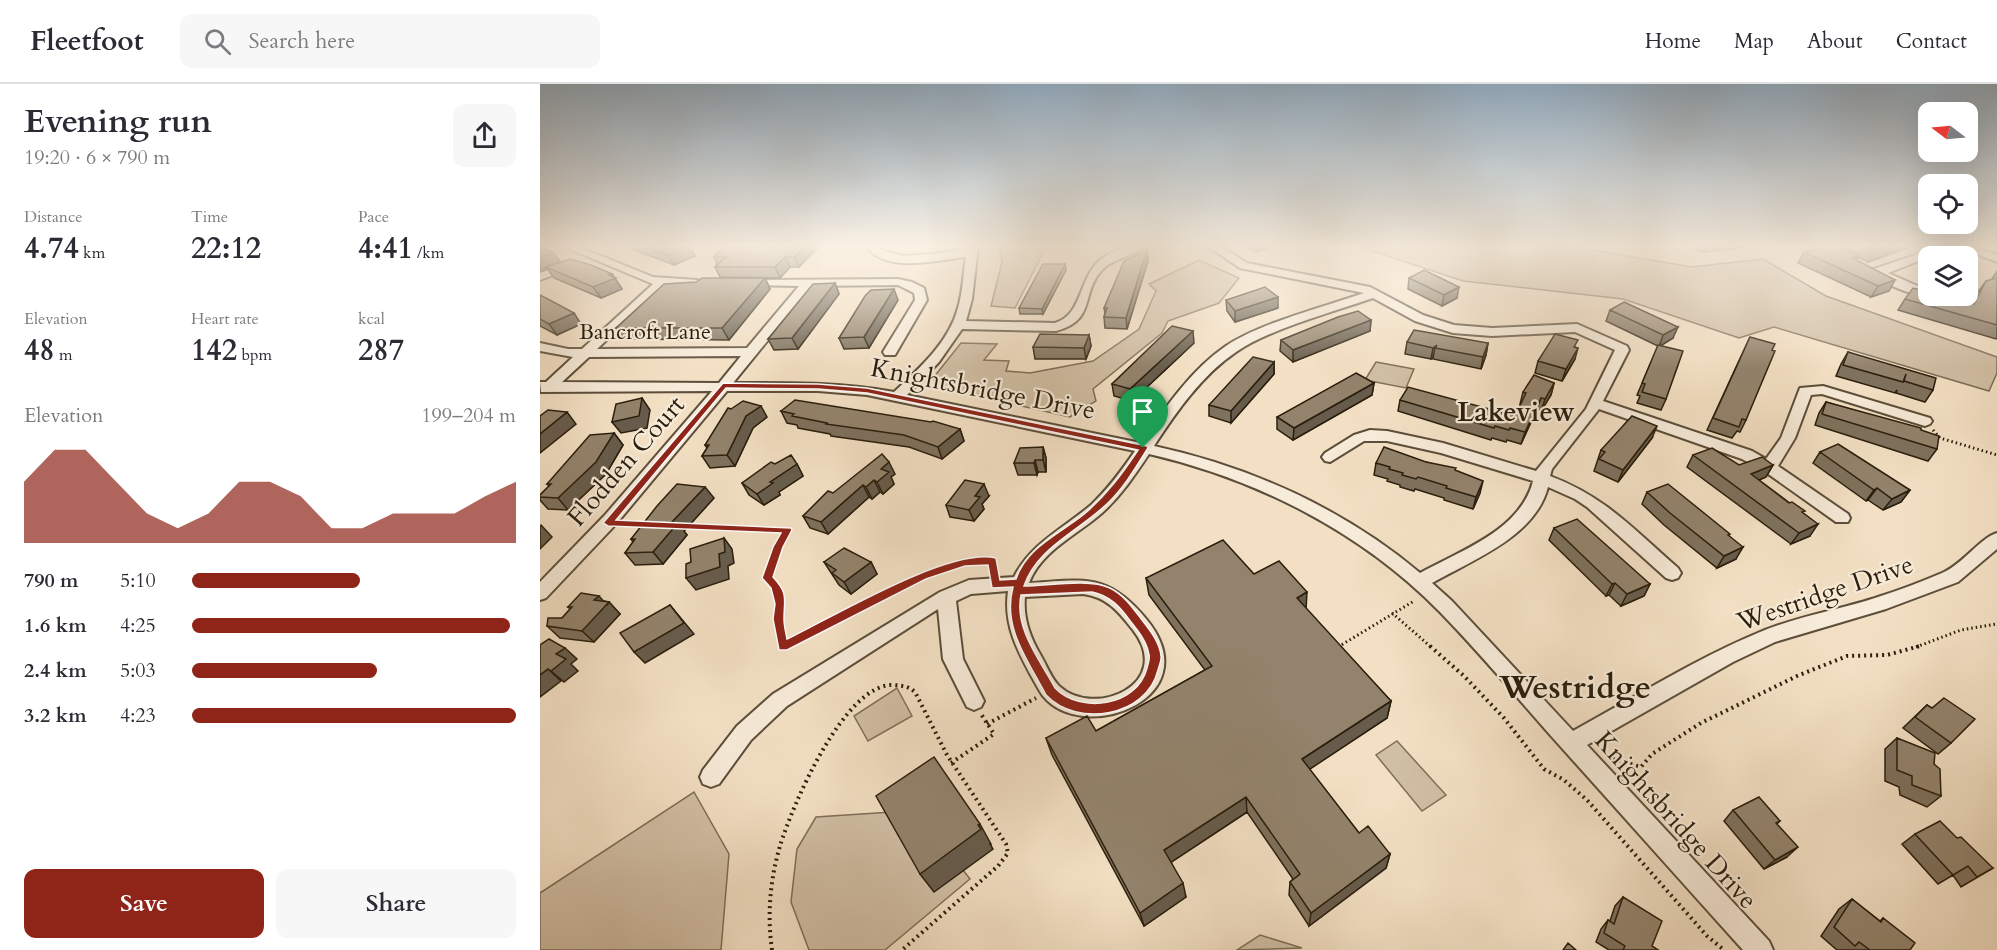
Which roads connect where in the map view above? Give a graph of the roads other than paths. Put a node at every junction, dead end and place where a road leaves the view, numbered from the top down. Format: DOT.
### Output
graph roads {
  1 [pos="656,287"];
  2 [pos="804,287"];
  3 [pos="914,287"];
  4 [pos="968,287"];
  5 [pos="1088,287"];
  6 [pos="1358,287"];
  7 [pos="1375,293"];
  8 [pos="957,325"];
  9 [pos="540,347"];
  10 [pos="750,352"];
  11 [pos="890,352"];
  12 [pos="584,353"];
  13 [pos="723,386"];
  14 [pos="543,389"];
  15 [pos="898,396"];
  16 [pos="1595,403"];
  17 [pos="1925,421"];
  18 [pos="1143,448"];
  19 [pos="1330,457"];
  20 [pos="1769,467"];
  21 [pos="1541,478"];
  22 [pos="1842,518"];
  23 [pos="1997,539"];
  24 [pos="1671,573"];
  25 [pos="1420,582"];
  26 [pos="1018,587"];
  27 [pos="540,593"];
  28 [pos="946,597"];
  29 [pos="974,701"];
  30 [pos="1571,742"];
  31 [pos="711,777"];
  32 [pos="1760,950"];
  1 -- 12 [label="street"];
  2 -- 10 [label="street, Flodden Court"];
  3 -- 11 [label="street"];
  4 -- 8 [label="street"];
  5 -- 8 [label="street"];
  6 -- 7 [label="street"];
  7 -- 16 [label="street"];
  7 -- 18 [label="street"];
  8 -- 15 [label="street"];
  9 -- 12 [label="street, Bancroft Lane"];
  10 -- 12 [label="street, Bancroft Lane"];
  10 -- 13 [label="street, Flodden Court"];
  12 -- 14 [label="street"];
  13 -- 14 [label="street, Knightsbridge Drive"];
  13 -- 15 [label="street, Knightsbridge Drive"];
  13 -- 27 [label="street, Flodden Court"];
  15 -- 18 [label="street, Knightsbridge Drive"];
  16 -- 20 [label="street"];
  16 -- 21 [label="street"];
  17 -- 20 [label="street"];
  18 -- 25 [label="street, Knightsbridge Drive"];
  18 -- 26 [label="street"];
  19 -- 21 [label="street"];
  20 -- 22 [label="street"];
  21 -- 24 [label="street"];
  21 -- 25 [label="street"];
  23 -- 30 [label="street, Westridge Drive"];
  25 -- 30 [label="street, Knightsbridge Drive"];
  26 -- 26 [label="street"];
  26 -- 28 [label="street"];
  28 -- 29 [label="street"];
  28 -- 31 [label="street"];
  30 -- 32 [label="street, Knightsbridge Drive"];
}
